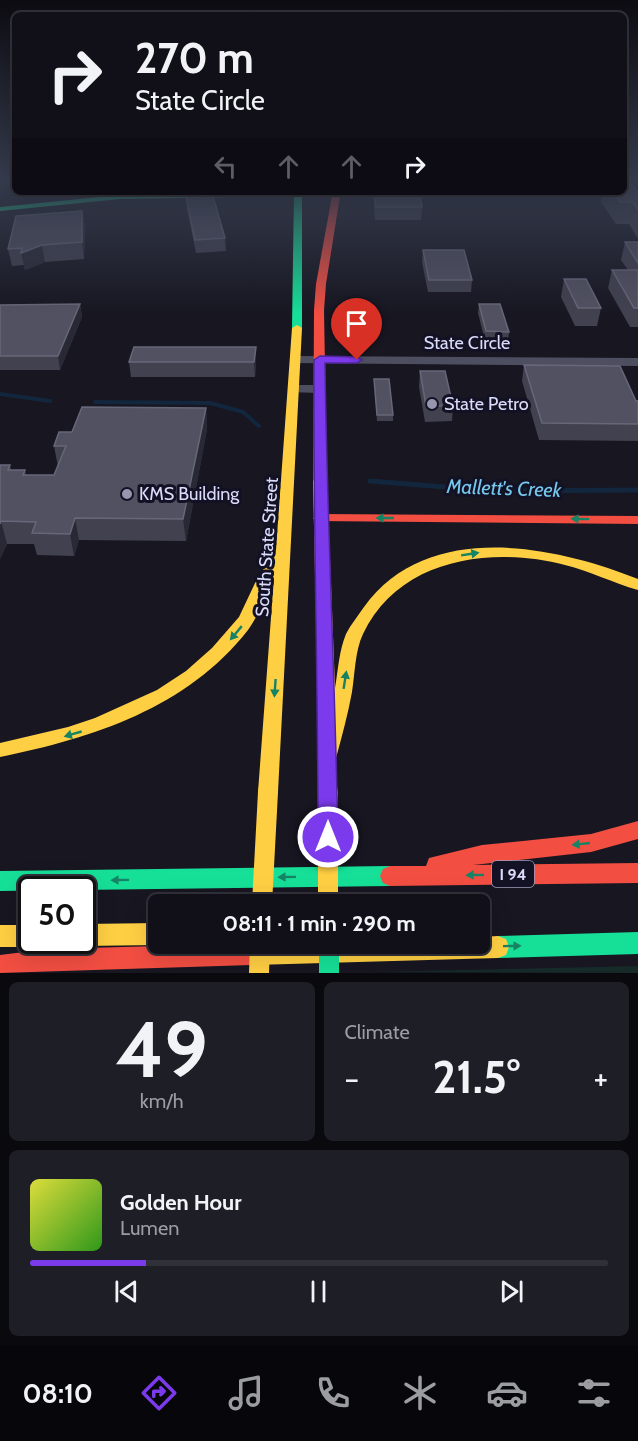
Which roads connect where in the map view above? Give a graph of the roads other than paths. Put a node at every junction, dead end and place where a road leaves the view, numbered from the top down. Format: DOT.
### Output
graph roads {
  1 [pos="298,224"];
  2 [pos="300,224"];
  3 [pos="332,224"];
  4 [pos="327,258"];
  5 [pos="295,360"];
  6 [pos="320,360"];
  7 [pos="638,362"];
  8 [pos="294,389"];
  9 [pos="318,389"];
  10 [pos="638,520"];
  11 [pos="309,522"];
  12 [pos="285,546"];
  13 [pos="638,585"];
  14 [pos="0,750"];
  15 [pos="328,775"];
  16 [pos="638,830"];
  17 [pos="638,873"];
  18 [pos="388,876"];
  19 [pos="0,881"];
  20 [pos="263,894"];
  21 [pos="328,894"];
  22 [pos="148,934"];
  23 [pos="96,935"];
  24 [pos="0,936"];
  25 [pos="18,936"];
  26 [pos="638,944"];
  27 [pos="260,954"];
  28 [pos="329,954"];
  29 [pos="0,966"];
  30 [pos="259,973"];
  31 [pos="329,973"];
  1 -- 5 [label="main road, South State Street"];
  2 -- 4 [label="main road"];
  3 -- 4 [label="main road"];
  4 -- 6 [label="main road"];
  5 -- 6 [label="street, State Circle"];
  5 -- 8 [label="main road, South State Street"];
  6 -- 7 [label="street, State Circle"];
  6 -- 9 [label="main road"];
  8 -- 9 [label="street"];
  8 -- 12 [label="main road, South State Street"];
  9 -- 11 [label="main road"];
  10 -- 11 [label="main road, one-way"];
  11 -- 12 [label="main road"];
  11 -- 15 [label="main road"];
  12 -- 14 [label="main road, one-way"];
  12 -- 20 [label="main road, South State Street, one-way, bridge"];
  15 -- 13 [label="main road, one-way"];
  15 -- 21 [label="main road, bridge"];
  16 -- 18 [label="main road, one-way"];
  17 -- 18 [label="main road, I 94, one-way"];
  18 -- 19 [label="main road, I 94, one-way"];
  22 -- 23 [label="main road"];
  24 -- 25 [label="main road"];
  29 -- 26 [label="main road, one-way"];
  27 -- 30 [label="main road, bridge"];
  28 -- 31 [label="main road, bridge"];
}
